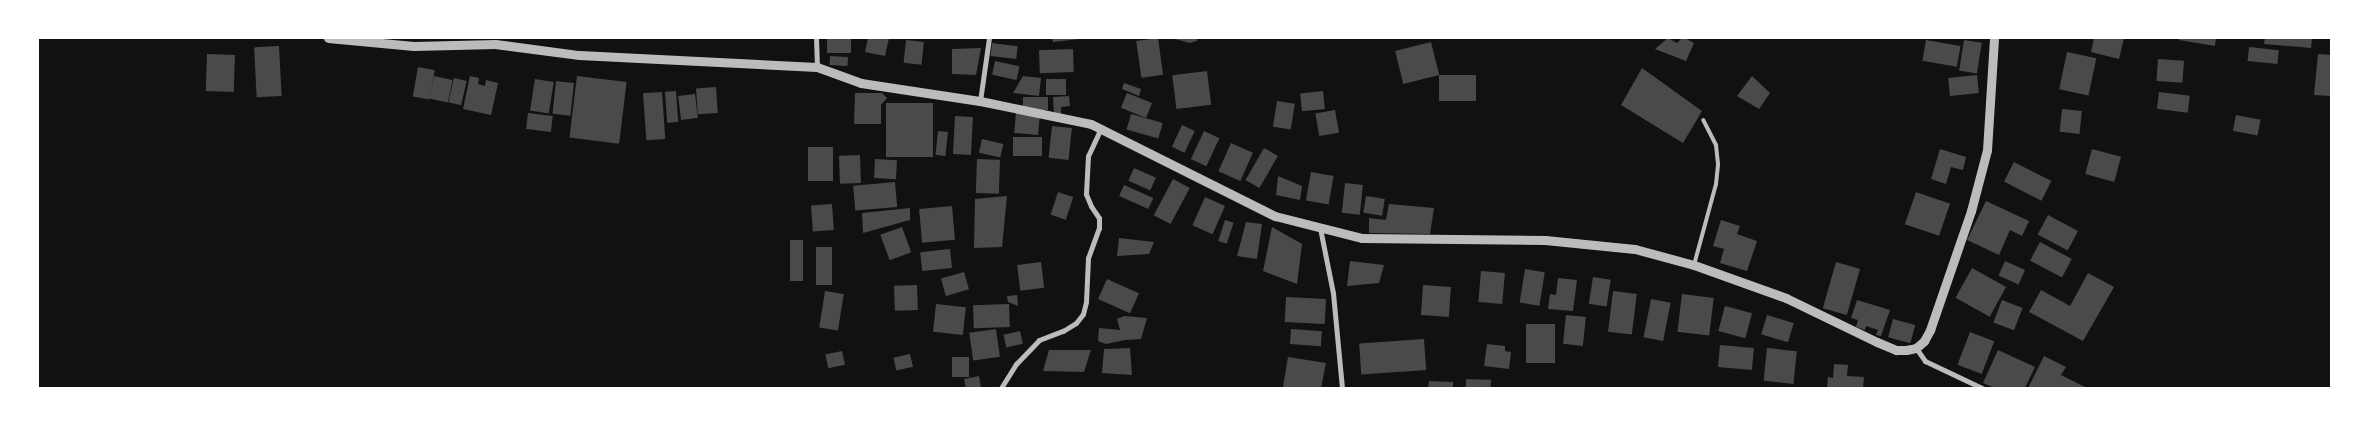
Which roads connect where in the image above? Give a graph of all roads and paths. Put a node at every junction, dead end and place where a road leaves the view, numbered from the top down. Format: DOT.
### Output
graph roads {
  1 [pos="328,38"];
  2 [pos="816,38"];
  3 [pos="989,38"];
  4 [pos="1994,38"];
  5 [pos="817,67"];
  6 [pos="980,101"];
  7 [pos="1704,120"];
  8 [pos="1102,128"];
  9 [pos="1320,228"];
  10 [pos="1694,265"];
  11 [pos="1916,348"];
  12 [pos="1001,388"];
  13 [pos="1342,388"];
  14 [pos="1982,388"];
  1 -- 5 [label="street"];
  2 -- 5 [label="street"];
  3 -- 6 [label="street"];
  4 -- 11 [label="street"];
  5 -- 6 [label="street"];
  6 -- 8 [label="street"];
  7 -- 10 [label="lane"];
  8 -- 9 [label="street"];
  8 -- 12 [label="street"];
  9 -- 10 [label="street"];
  9 -- 13 [label="street"];
  10 -- 11 [label="street"];
  11 -- 14 [label="street"];
}
